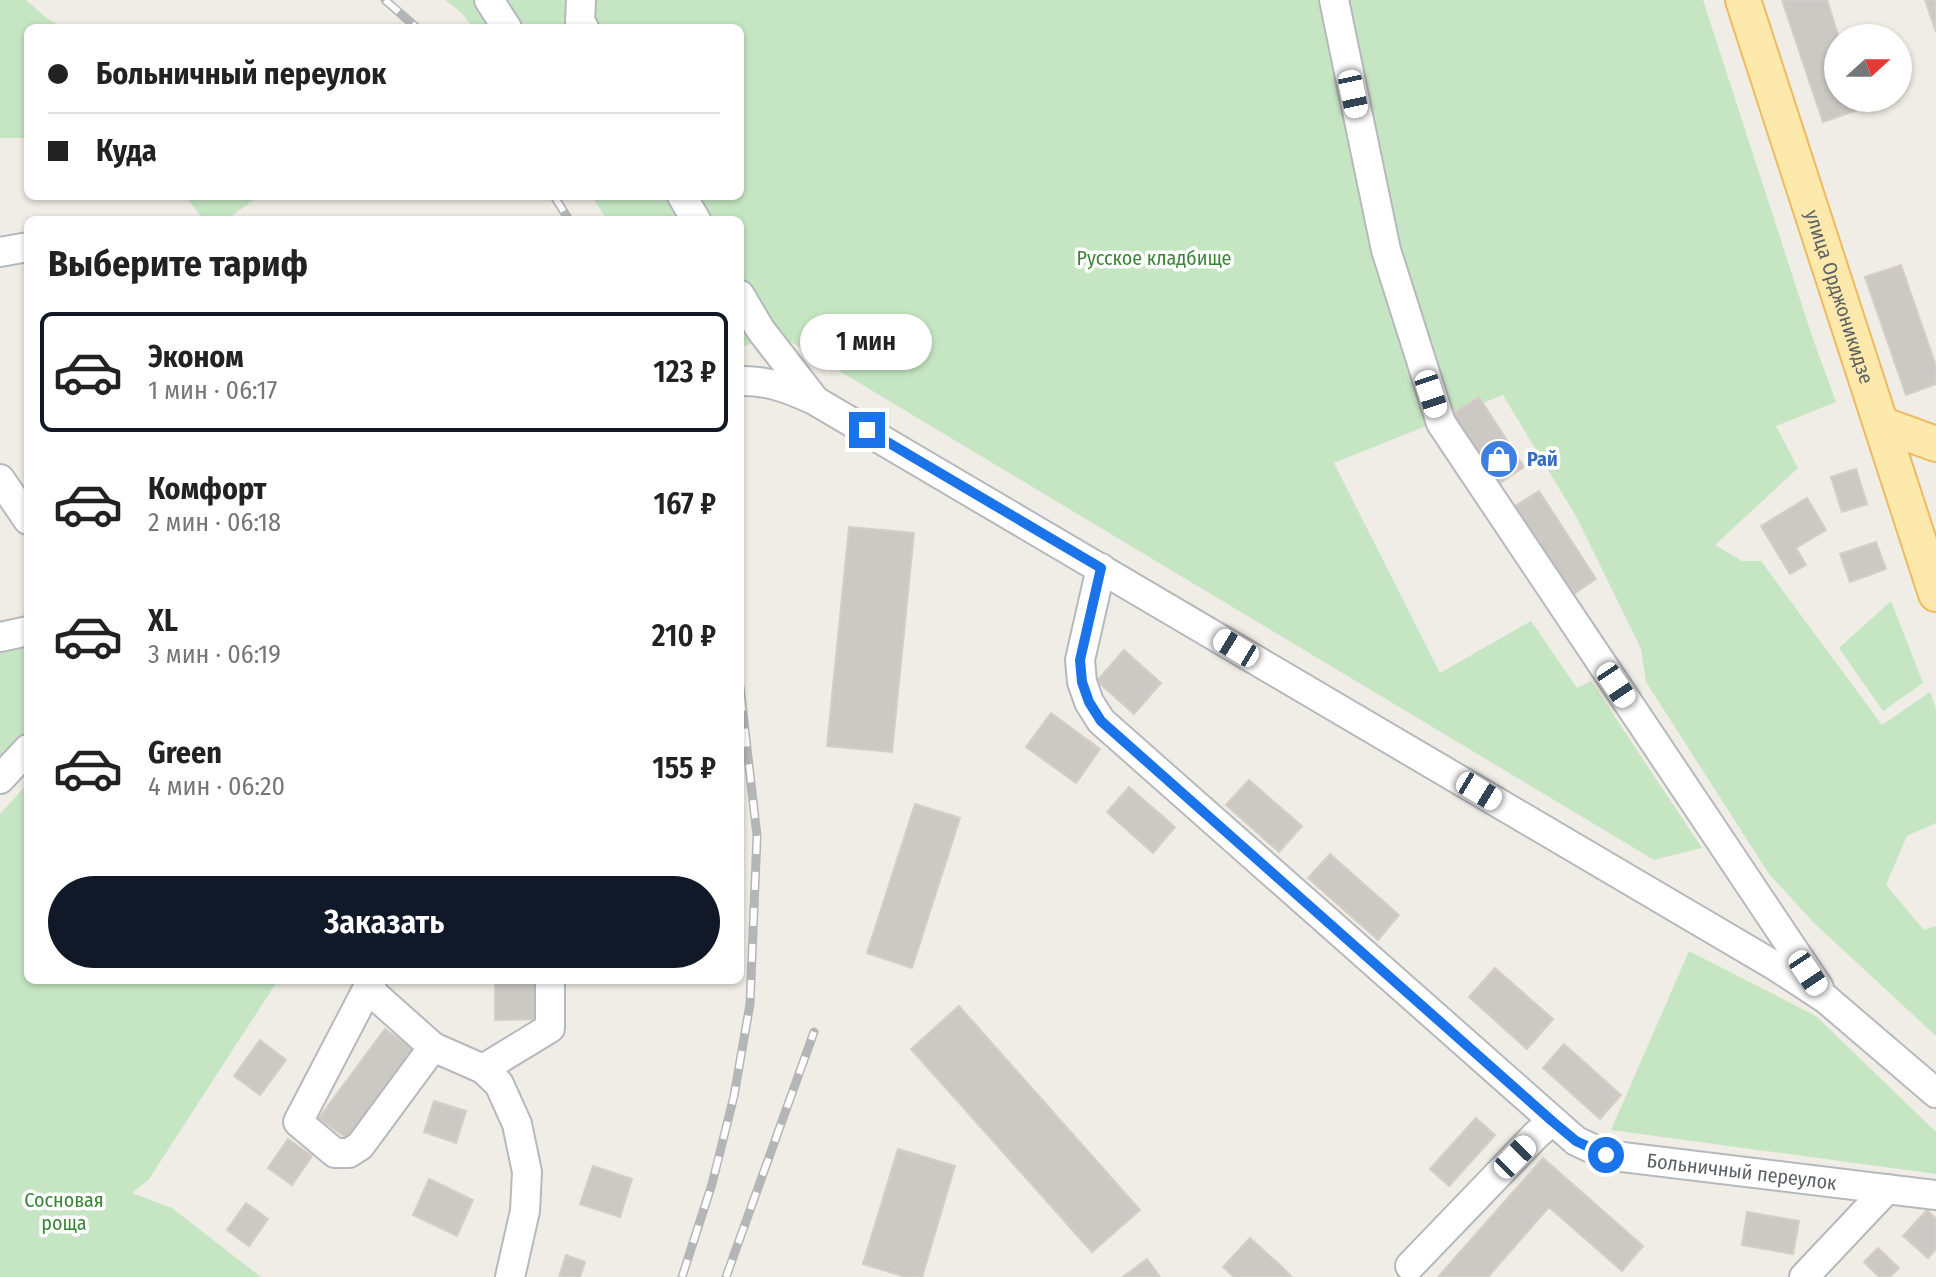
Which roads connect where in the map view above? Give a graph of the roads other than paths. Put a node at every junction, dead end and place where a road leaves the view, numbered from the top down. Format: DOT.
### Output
graph roads {
  1 [pos="489,0"];
  2 [pos="581,0"];
  3 [pos="1334,0"];
  4 [pos="1743,0"];
  5 [pos="504,24"];
  6 [pos="582,24"];
  7 [pos="24,248"];
  8 [pos="0,252"];
  9 [pos="744,302"];
  10 [pos="744,381"];
  11 [pos="814,400"];
  12 [pos="1881,424"];
  13 [pos="1934,441"];
  14 [pos="0,479"];
  15 [pos="24,514"];
  16 [pos="1101,568"];
  17 [pos="1936,594"];
  18 [pos="24,753"];
  19 [pos="0,779"];
  20 [pos="550,984"];
  21 [pos="370,985"];
  22 [pos="1826,999"];
  23 [pos="433,1047"];
  24 [pos="483,1069"];
  25 [pos="1936,1093"];
  26 [pos="1552,1121"];
  27 [pos="1887,1189"];
  28 [pos="1936,1195"];
  29 [pos="1410,1266"];
  30 [pos="510,1277"];
  31 [pos="1804,1277"];
  1 -- 5 [label="street"];
  2 -- 6 [label="street"];
  3 -- 22 [label="street"];
  4 -- 12 [label="main road, улица Орджоникидзе"];
  7 -- 8 [label="street"];
  9 -- 11 [label="street"];
  10 -- 11 [label="street"];
  11 -- 16 [label="street"];
  12 -- 13 [label="main road"];
  12 -- 17 [label="main road, улица Орджоникидзе"];
  14 -- 15 [label="street"];
  16 -- 22 [label="street"];
  16 -- 26 [label="street, Больничный переулок"];
  18 -- 19 [label="street"];
  20 -- 24 [label="street"];
  21 -- 23 [label="street"];
  21 -- 23 [label="street"];
  22 -- 25 [label="street"];
  23 -- 24 [label="street"];
  24 -- 30 [label="street"];
  26 -- 27 [label="street, Больничный переулок"];
  26 -- 29 [label="street"];
  27 -- 28 [label="street, Больничный переулок"];
  27 -- 31 [label="street"];
}
